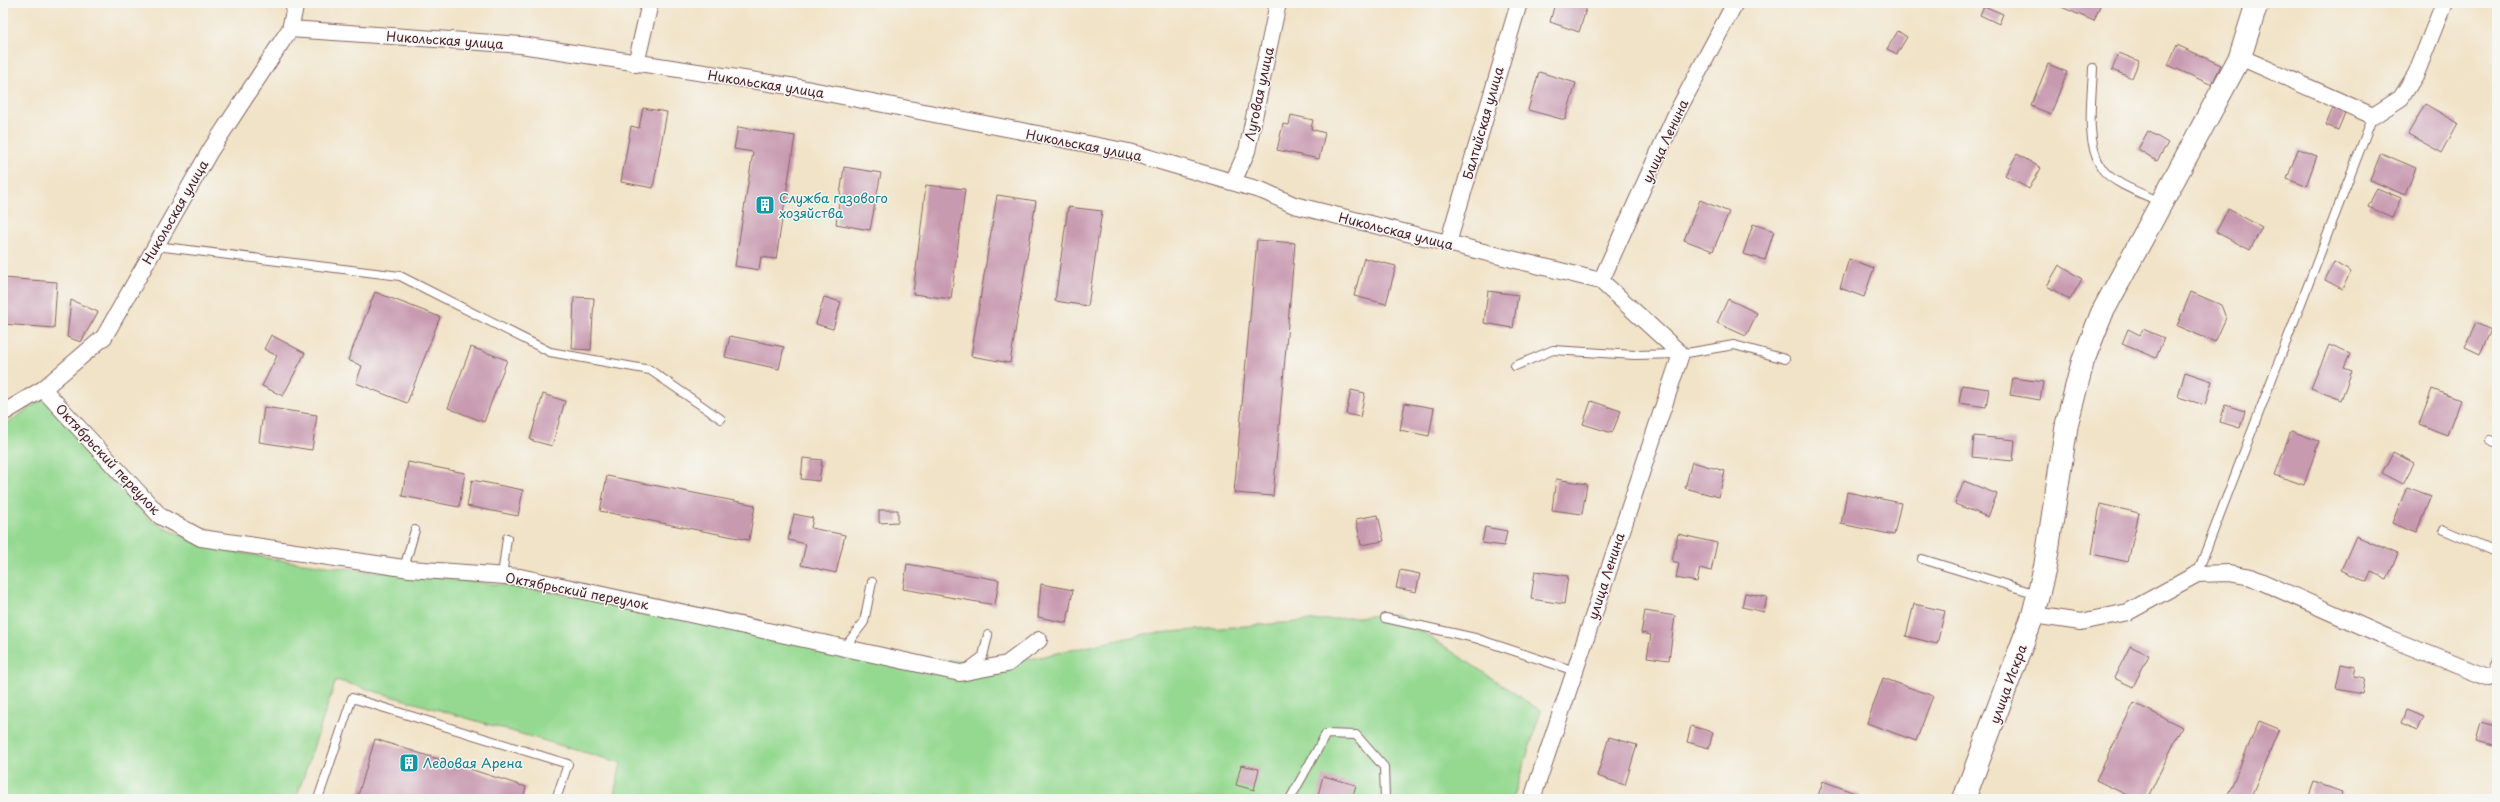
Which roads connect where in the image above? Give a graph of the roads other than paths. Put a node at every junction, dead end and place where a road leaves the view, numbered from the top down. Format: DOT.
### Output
graph roads {
  1 [pos="296,3"];
  2 [pos="650,3"];
  3 [pos="1278,3"];
  4 [pos="1519,3"];
  5 [pos="1735,3"];
  6 [pos="2257,3"];
  7 [pos="2444,3"];
  8 [pos="290,28"];
  9 [pos="2240,57"];
  10 [pos="636,64"];
  11 [pos="2093,68"];
  12 [pos="2373,116"];
  13 [pos="1233,182"];
  14 [pos="2162,202"];
  15 [pos="1448,243"];
  16 [pos="156,246"];
  17 [pos="1601,281"];
  18 [pos="1681,354"];
  19 [pos="1785,359"];
  20 [pos="1515,366"];
  21 [pos="43,389"];
  22 [pos="3,413"];
  23 [pos="721,419"];
  24 [pos="415,530"];
  25 [pos="2444,530"];
  26 [pos="507,538"];
  27 [pos="2497,553"];
  28 [pos="1922,559"];
  29 [pos="404,568"];
  30 [pos="2198,574"];
  31 [pos="502,576"];
  32 [pos="872,582"];
  33 [pos="2038,594"];
  34 [pos="2033,615"];
  35 [pos="1385,618"];
  36 [pos="988,635"];
  37 [pos="1039,640"];
  38 [pos="844,648"];
  39 [pos="2497,662"];
  40 [pos="1575,671"];
  41 [pos="960,673"];
  42 [pos="2493,679"];
  43 [pos="318,799"];
  44 [pos="556,799"];
  45 [pos="1290,799"];
  46 [pos="1385,799"];
  47 [pos="1532,799"];
  48 [pos="1964,799"];
  1 -- 8 [label="street"];
  2 -- 10 [label="street"];
  3 -- 13 [label="street, Луговая улица"];
  4 -- 15 [label="street, Балтийская улица"];
  5 -- 17 [label="street, улица Ленина"];
  6 -- 9 [label="street, улица Искра"];
  7 -- 12 [label="street"];
  8 -- 10 [label="street, Никольская улица"];
  8 -- 16 [label="street, Никольская улица"];
  9 -- 12 [label="street"];
  9 -- 14 [label="street, улица Искра"];
  10 -- 13 [label="street, Никольская улица"];
  11 -- 14 [label="lane"];
  12 -- 30 [label="lane"];
  13 -- 15 [label="street, Никольская улица"];
  14 -- 33 [label="street, улица Искра"];
  15 -- 17 [label="street, Никольская улица"];
  16 -- 21 [label="street, Никольская улица"];
  16 -- 23 [label="lane"];
  17 -- 18 [label="street, Никольская улица"];
  18 -- 19 [label="lane"];
  18 -- 20 [label="lane"];
  18 -- 40 [label="street, улица Ленина"];
  21 -- 22 [label="street, Никольская улица"];
  21 -- 29 [label="street, Октябрьский переулок"];
  24 -- 29 [label="lane"];
  25 -- 27 [label="lane"];
  26 -- 31 [label="lane"];
  28 -- 33 [label="lane"];
  29 -- 31 [label="street, Октябрьский переулок"];
  30 -- 34 [label="street"];
  30 -- 42 [label="street"];
  31 -- 38 [label="street, Октябрьский переулок"];
  32 -- 38 [label="lane"];
  33 -- 34 [label="street, улица Искра"];
  34 -- 48 [label="street, улица Искра"];
  35 -- 40 [label="lane"];
  36 -- 41 [label="lane"];
  37 -- 41 [label="street, Октябрьский переулок"];
  38 -- 41 [label="street, Октябрьский переулок"];
  39 -- 42 [label="lane"];
  40 -- 47 [label="street, улица Ленина"];
  43 -- 44 [label="lane"];
  45 -- 46 [label="lane"];
}
